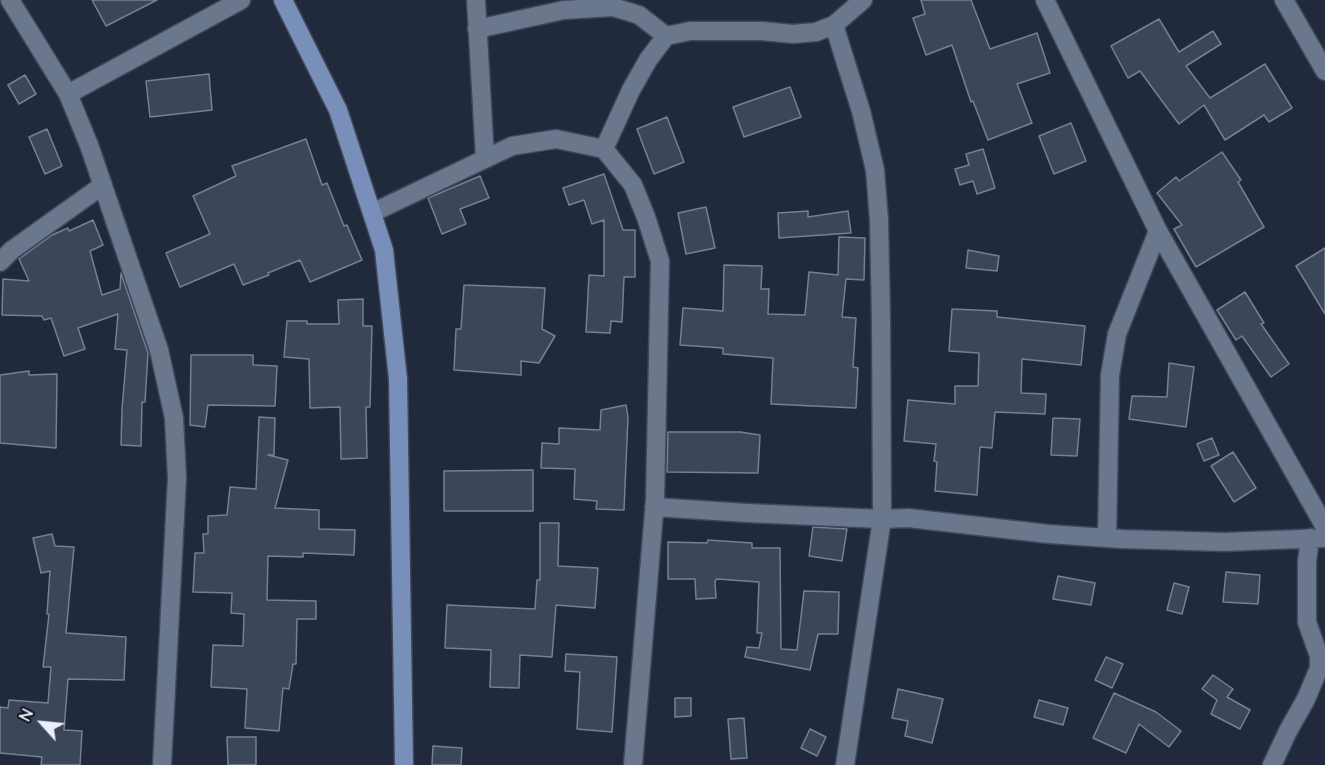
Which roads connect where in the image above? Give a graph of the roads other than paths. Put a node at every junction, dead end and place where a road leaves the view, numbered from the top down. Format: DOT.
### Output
graph roads {
  1 [pos="10,0"];
  2 [pos="241,0"];
  3 [pos="283,0"];
  4 [pos="476,0"];
  5 [pos="863,0"];
  6 [pos="1045,0"];
  7 [pos="1284,0"];
  8 [pos="834,25"];
  9 [pos="477,29"];
  10 [pos="666,36"];
  11 [pos="1325,71"];
  12 [pos="68,94"];
  13 [pos="604,149"];
  14 [pos="485,159"];
  15 [pos="103,185"];
  16 [pos="372,213"];
  17 [pos="1158,231"];
  18 [pos="0,262"];
  19 [pos="654,507"];
  20 [pos="882,519"];
  21 [pos="1325,527"];
  22 [pos="1107,538"];
  23 [pos="1317,538"];
  24 [pos="162,765"];
  25 [pos="404,765"];
  26 [pos="633,765"];
  27 [pos="845,765"];
  28 [pos="1272,765"];
  1 -- 12 [label="street"];
  2 -- 12 [label="street"];
  3 -- 16 [label="main road"];
  4 -- 9 [label="street"];
  5 -- 8 [label="street"];
  6 -- 17 [label="street"];
  7 -- 11 [label="street"];
  8 -- 10 [label="street"];
  8 -- 20 [label="street"];
  9 -- 10 [label="street"];
  9 -- 14 [label="street"];
  10 -- 13 [label="street"];
  12 -- 15 [label="street"];
  13 -- 14 [label="street"];
  13 -- 19 [label="street"];
  14 -- 16 [label="street"];
  15 -- 18 [label="street"];
  15 -- 24 [label="street"];
  16 -- 25 [label="main road"];
  17 -- 21 [label="street"];
  17 -- 22 [label="street"];
  19 -- 20 [label="street"];
  19 -- 26 [label="street"];
  20 -- 22 [label="street"];
  20 -- 27 [label="street"];
  22 -- 23 [label="street"];
  23 -- 28 [label="street"];
}
